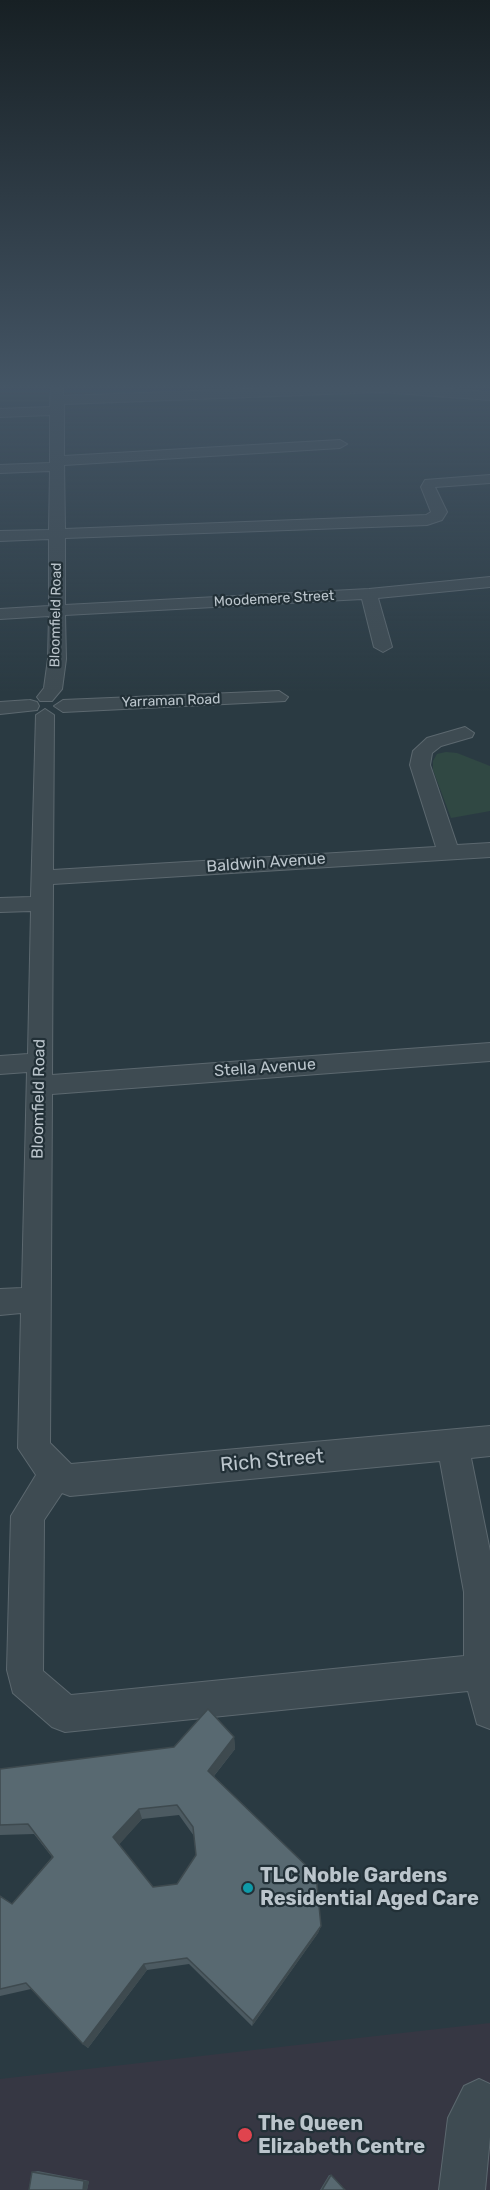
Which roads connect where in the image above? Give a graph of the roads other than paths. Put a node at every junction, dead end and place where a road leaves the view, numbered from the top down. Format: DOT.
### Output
graph roads {
  1 [pos="57,487"];
  2 [pos="428,487"];
  3 [pos="57,533"];
  4 [pos="0,536"];
  5 [pos="490,582"];
  6 [pos="369,594"];
  7 [pos="57,611"];
  8 [pos="0,614"];
  9 [pos="383,647"];
  10 [pos="279,696"];
  11 [pos="46,706"];
  12 [pos="0,708"];
  13 [pos="465,733"];
  14 [pos="490,850"];
  15 [pos="448,851"];
  16 [pos="42,878"];
  17 [pos="42,904"];
  18 [pos="0,905"];
  19 [pos="490,1052"];
  20 [pos="0,1065"];
  21 [pos="40,1074"];
  22 [pos="36,1299"];
  23 [pos="0,1302"];
  24 [pos="490,1442"];
  25 [pos="453,1445"];
  26 [pos="56,1474"];
  27 [pos="482,1672"];
  28 [pos="490,1711"];
  29 [pos="479,2101"];
  30 [pos="462,2190"];
  1 -- 3 [label="street, Bloomfield Road"];
  2 -- 3 [label="street"];
  3 -- 4 [label="street"];
  3 -- 7 [label="street, Bloomfield Road"];
  5 -- 6 [label="street, Moodemere Street"];
  6 -- 7 [label="street, Moodemere Street"];
  6 -- 9 [label="street"];
  7 -- 8 [label="street, Moodemere Street"];
  7 -- 11 [label="street, Bloomfield Road"];
  10 -- 11 [label="street, Yarraman Road"];
  11 -- 12 [label="street, Yarraman Road"];
  11 -- 16 [label="street, Bloomfield Road"];
  13 -- 15 [label="street"];
  14 -- 15 [label="street, Baldwin Avenue"];
  15 -- 16 [label="street, Baldwin Avenue"];
  16 -- 17 [label="street, Bloomfield Road"];
  17 -- 18 [label="street"];
  17 -- 21 [label="street, Bloomfield Road"];
  19 -- 21 [label="street, Stella Avenue"];
  20 -- 21 [label="street, Stella Avenue"];
  21 -- 22 [label="street, Bloomfield Road"];
  22 -- 23 [label="street"];
  22 -- 26 [label="street, Bloomfield Road"];
  24 -- 25 [label="street, Rich Street"];
  25 -- 26 [label="street, Rich Street"];
  25 -- 27 [label="street"];
  26 -- 27 [label="street"];
  27 -- 28 [label="street"];
  29 -- 30 [label="street"];
}
